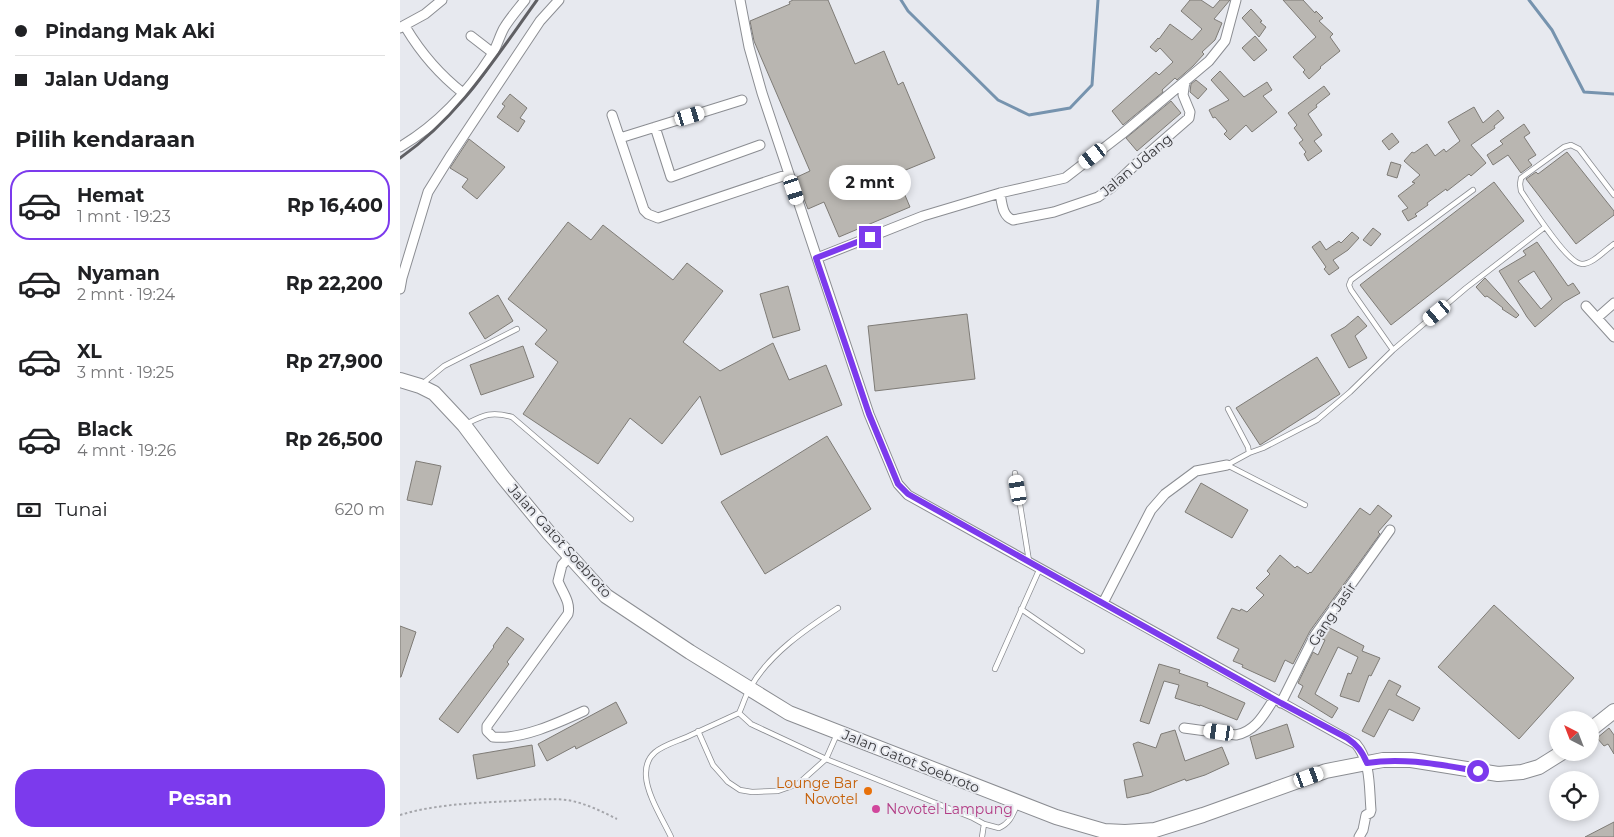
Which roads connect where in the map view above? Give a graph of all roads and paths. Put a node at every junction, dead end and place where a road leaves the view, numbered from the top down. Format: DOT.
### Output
graph roads {
  1 [pos="442,0"];
  2 [pos="525,0"];
  3 [pos="559,0"];
  4 [pos="740,0"];
  5 [pos="1236,0"];
  6 [pos="402,27"];
  7 [pos="471,36"];
  8 [pos="493,53"];
  9 [pos="1185,81"];
  10 [pos="463,93"];
  11 [pos="742,100"];
  12 [pos="612,115"];
  13 [pos="655,127"];
  14 [pos="620,138"];
  15 [pos="760,145"];
  16 [pos="400,147"];
  17 [pos="789,174"];
  18 [pos="1473,190"];
  19 [pos="1000,193"];
  20 [pos="1614,195"];
  21 [pos="1546,227"];
  22 [pos="1614,244"];
  23 [pos="816,258"];
  24 [pos="401,278"];
  25 [pos="400,289"];
  26 [pos="1614,303"];
  27 [pos="1586,306"];
  28 [pos="1597,318"];
  29 [pos="517,329"];
  30 [pos="1614,337"];
  31 [pos="1393,350"];
  32 [pos="400,380"];
  33 [pos="420,386"];
  34 [pos="1228,409"];
  35 [pos="464,424"];
  36 [pos="1249,454"];
  37 [pos="1227,465"];
  38 [pos="1014,473"];
  39 [pos="1305,505"];
  40 [pos="631,519"];
  41 [pos="1390,530"];
  42 [pos="570,556"];
  43 [pos="1030,562"];
  44 [pos="1040,568"];
  45 [pos="1103,603"];
  46 [pos="838,608"];
  47 [pos="1021,610"];
  48 [pos="1082,651"];
  49 [pos="994,669"];
  50 [pos="749,689"];
  51 [pos="1277,701"];
  52 [pos="1614,711"];
  53 [pos="584,712"];
  54 [pos="739,713"];
  55 [pos="1599,723"];
  56 [pos="1184,728"];
  57 [pos="698,731"];
  58 [pos="838,732"];
  59 [pos="826,759"];
  60 [pos="1550,761"];
  61 [pos="1367,763"];
  62 [pos="1018,803"];
  63 [pos="400,815"];
  64 [pos="617,819"];
  65 [pos="984,824"];
  66 [pos="671,837"];
  67 [pos="982,837"];
  68 [pos="1359,837"];
  1 -- 6 [label="street"];
  2 -- 8 [label="street"];
  3 -- 24 [label="street"];
  4 -- 17 [label="street"];
  5 -- 9 [label="street"];
  6 -- 10 [label="street"];
  7 -- 8 [label="street"];
  8 -- 10 [label="street"];
  9 -- 19 [label="street"];
  9 -- 19 [label="street, Jalan Udang"];
  10 -- 16 [label="street"];
  11 -- 13 [label="street"];
  12 -- 14 [label="street"];
  13 -- 14 [label="street"];
  13 -- 15 [label="street"];
  14 -- 17 [label="street"];
  17 -- 23 [label="street"];
  18 -- 31 [label="lane"];
  19 -- 23 [label="street"];
  20 -- 21 [label="lane"];
  21 -- 22 [label="lane"];
  21 -- 31 [label="lane"];
  23 -- 43 [label="street"];
  24 -- 25 [label="street"];
  26 -- 28 [label="street"];
  27 -- 28 [label="street"];
  28 -- 30 [label="street"];
  29 -- 33 [label="lane"];
  31 -- 36 [label="lane"];
  32 -- 33 [label="main road, Jalan Gatot Soebroto"];
  33 -- 35 [label="main road, Jalan Gatot Soebroto"];
  34 -- 36 [label="lane"];
  35 -- 40 [label="lane"];
  35 -- 42 [label="main road, Jalan Gatot Soebroto"];
  36 -- 37 [label="lane"];
  37 -- 39 [label="lane"];
  37 -- 45 [label="street"];
  38 -- 43 [label="lane"];
  41 -- 51 [label="street, Gang Jasir"];
  42 -- 50 [label="main road, Jalan Gatot Soebroto"];
  42 -- 53 [label="street"];
  43 -- 44 [label="street"];
  44 -- 45 [label="street"];
  44 -- 47 [label="lane"];
  45 -- 51 [label="street"];
  46 -- 50 [label="lane"];
  47 -- 48 [label="lane"];
  47 -- 49 [label="lane"];
  50 -- 54 [label="lane"];
  50 -- 58 [label="main road, Jalan Gatot Soebroto"];
  51 -- 56 [label="street, Gang Jasir"];
  51 -- 61 [label="street"];
  52 -- 55 [label="main road"];
  54 -- 57 [label="lane"];
  54 -- 59 [label="lane"];
  57 -- 59 [label="lane"];
  57 -- 66 [label="lane"];
  58 -- 59 [label="lane"];
  58 -- 62 [label="main road, Jalan Gatot Soebroto"];
  59 -- 65 [label="lane"];
  60 -- 61 [label="main road, Jalan Gatot Soebroto"];
  61 -- 62 [label="main road, Jalan Gatot Soebroto"];
  61 -- 68 [label="street"];
  62 -- 65 [label="lane"];
  63 -- 64 [label="path"];
  65 -- 67 [label="lane"];
}
